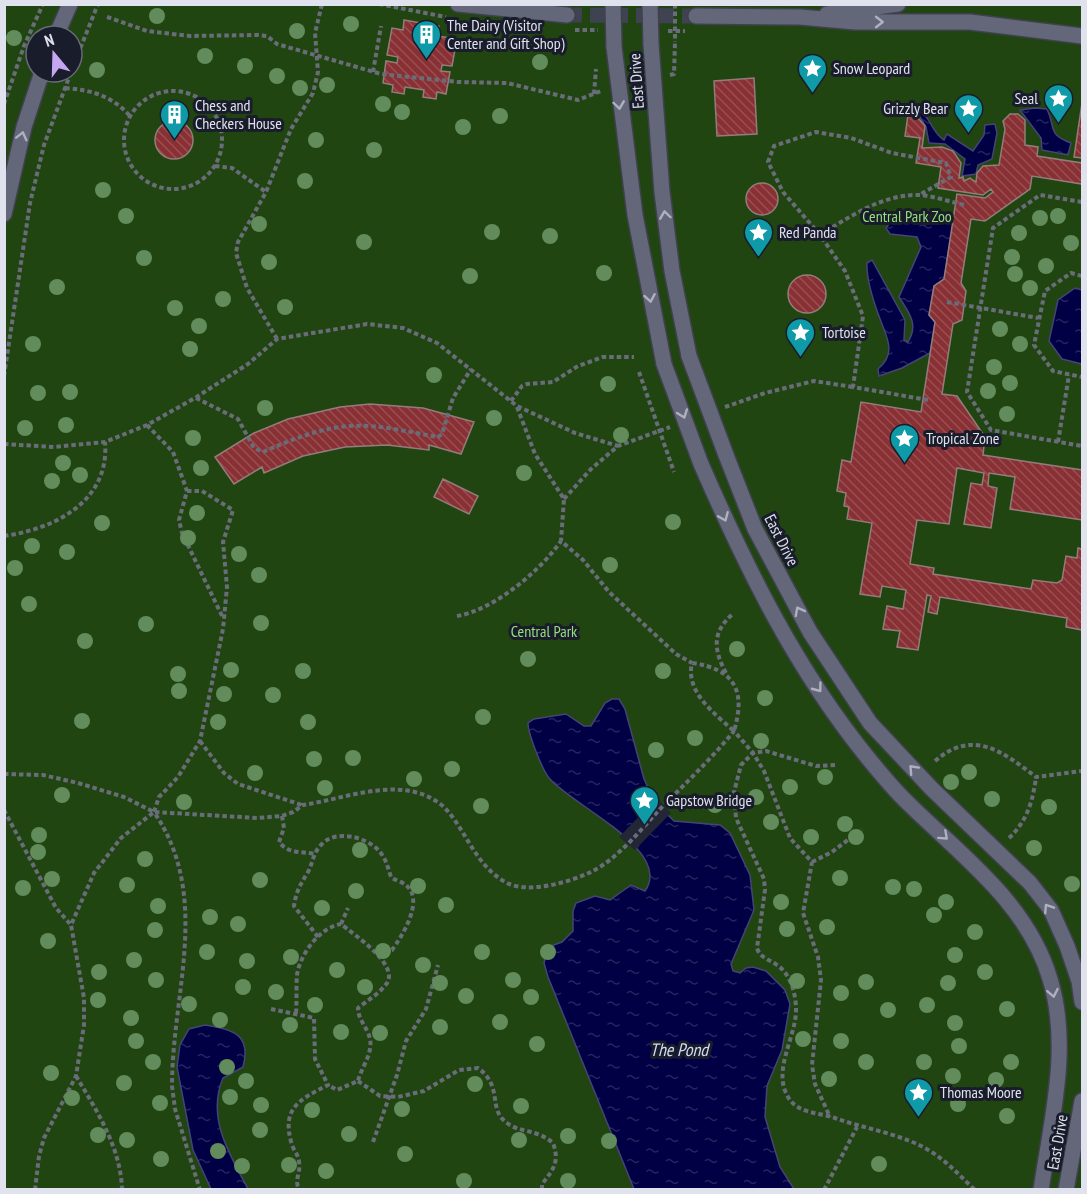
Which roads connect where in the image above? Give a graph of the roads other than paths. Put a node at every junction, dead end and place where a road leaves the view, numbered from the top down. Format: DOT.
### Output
graph roads {
  1 [pos="70,4"];
  2 [pos="458,4"];
  3 [pos="613,4"];
  4 [pos="650,4"];
  5 [pos="898,4"];
  6 [pos="567,15"];
  7 [pos="696,16"];
  8 [pos="800,17"];
  9 [pos="61,24"];
  10 [pos="1083,36"];
  11 [pos="38,84"];
  12 [pos="4,214"];
  13 [pos="1083,1002"];
  14 [pos="1083,1101"];
  15 [pos="1041,1190"];
  16 [pos="1066,1190"];
  1 -- 9 [label="street"];
  2 -- 6 [label="street"];
  3 -- 15 [label="street, one-way, bridge"];
  13 -- 4 [label="street, East Drive, one-way, bridge"];
  5 -- 8 [label="street"];
  7 -- 8 [label="street"];
  8 -- 10 [label="street, one-way"];
  12 -- 11 [label="street, one-way"];
  14 -- 16 [label="street, East Drive"];
}
